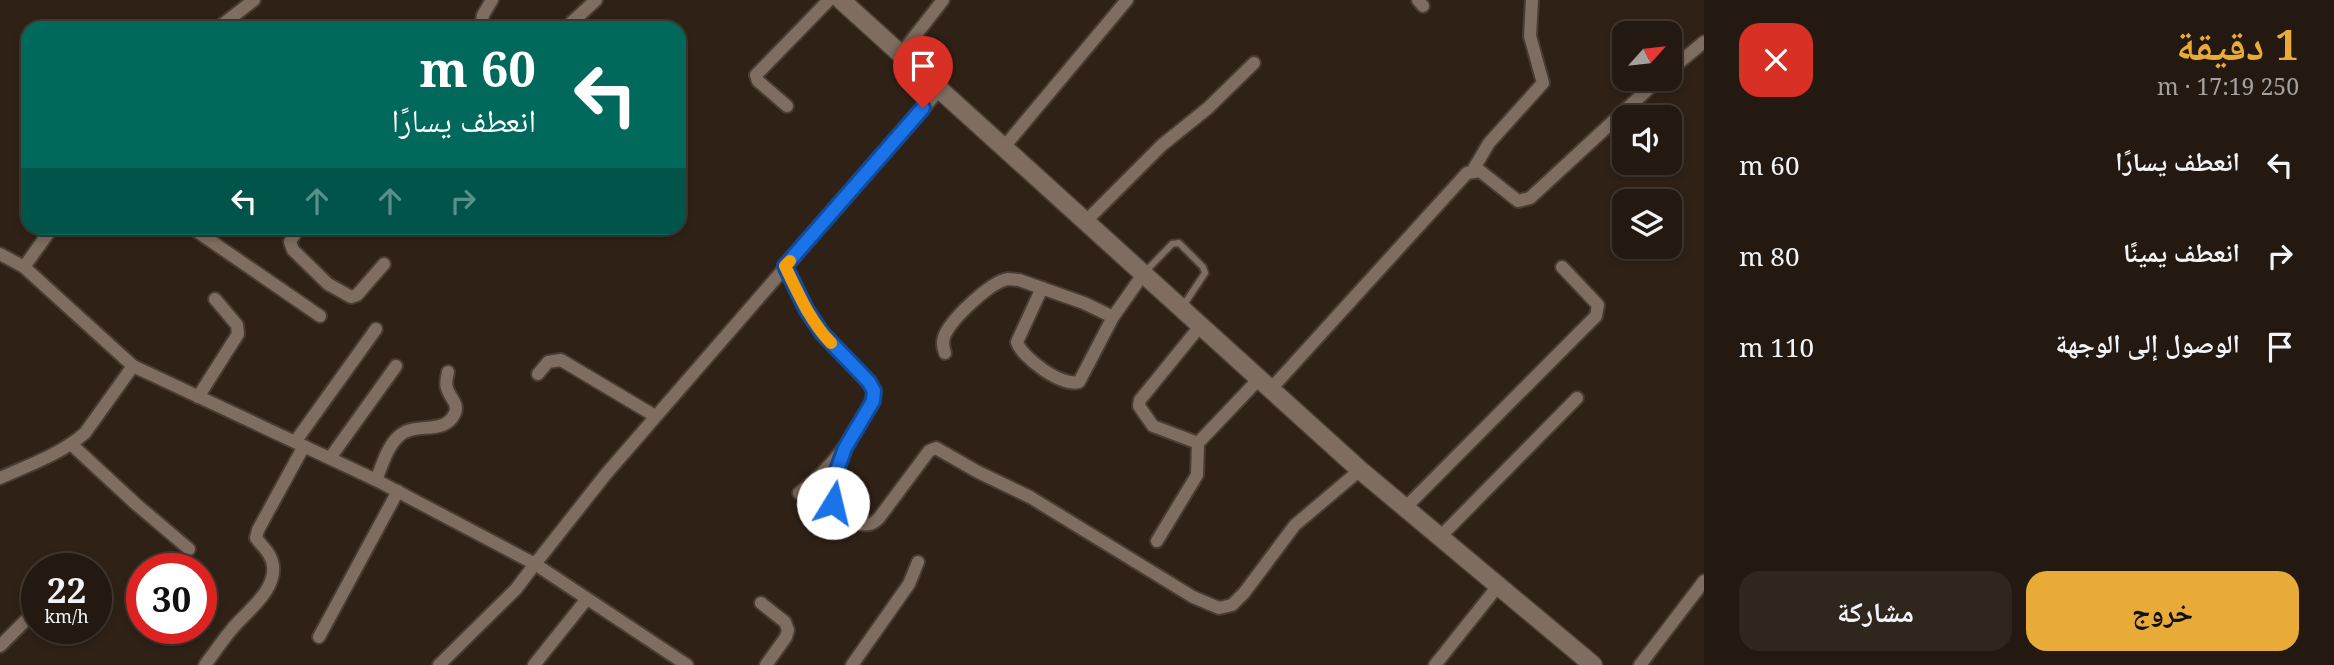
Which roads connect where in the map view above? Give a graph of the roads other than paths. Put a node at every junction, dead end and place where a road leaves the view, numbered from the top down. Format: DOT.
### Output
graph roads {
  1 [pos="254,0"];
  2 [pos="492,0"];
  3 [pos="596,0"];
  4 [pos="830,0"];
  5 [pos="841,0"];
  6 [pos="943,0"];
  7 [pos="1128,0"];
  8 [pos="1532,0"];
  9 [pos="227,21"];
  10 [pos="482,21"];
  11 [pos="573,21"];
  12 [pos="1704,42"];
  13 [pos="900,55"];
  14 [pos="1682,60"];
  15 [pos="1254,63"];
  16 [pos="940,89"];
  17 [pos="1646,91"];
  18 [pos="787,106"];
  19 [pos="1004,146"];
  20 [pos="1473,170"];
  21 [pos="1086,221"];
  22 [pos="47,235"];
  23 [pos="202,235"];
  24 [pos="294,235"];
  25 [pos="0,254"];
  26 [pos="384,264"];
  27 [pos="785,266"];
  28 [pos="24,267"];
  29 [pos="1562,267"];
  30 [pos="1144,273"];
  31 [pos="1042,288"];
  32 [pos="215,299"];
  33 [pos="1182,308"];
  34 [pos="320,316"];
  35 [pos="1113,317"];
  36 [pos="1201,325"];
  37 [pos="376,329"];
  38 [pos="944,353"];
  39 [pos="133,366"];
  40 [pos="396,366"];
  41 [pos="448,372"];
  42 [pos="538,374"];
  43 [pos="1264,385"];
  44 [pos="198,397"];
  45 [pos="1577,398"];
  46 [pos="655,416"];
  47 [pos="71,443"];
  48 [pos="1198,443"];
  49 [pos="299,444"];
  50 [pos="845,448"];
  51 [pos="330,458"];
  52 [pos="1360,470"];
  53 [pos="0,478"];
  54 [pos="376,480"];
  55 [pos="398,491"];
  56 [pos="799,493"];
  57 [pos="1405,508"];
  58 [pos="1440,537"];
  59 [pos="1157,541"];
  60 [pos="189,549"];
  61 [pos="918,562"];
  62 [pos="535,564"];
  63 [pos="1704,581"];
  64 [pos="1498,586"];
  65 [pos="586,600"];
  66 [pos="761,603"];
  67 [pos="21,625"];
  68 [pos="319,637"];
  69 [pos="0,646"];
  70 [pos="205,665"];
  71 [pos="439,665"];
  72 [pos="534,665"];
  73 [pos="687,665"];
  74 [pos="766,665"];
  75 [pos="852,665"];
  76 [pos="1435,665"];
  77 [pos="1593,665"];
  78 [pos="1640,665"];
  1 -- 9 [label="street"];
  2 -- 10 [label="street"];
  3 -- 11 [label="street"];
  4 -- 18 [label="street"];
  5 -- 13 [label="main road"];
  6 -- 13 [label="street"];
  7 -- 19 [label="street"];
  8 -- 20 [label="street"];
  12 -- 14 [label="street"];
  13 -- 16 [label="main road"];
  15 -- 21 [label="street"];
  16 -- 19 [label="main road"];
  16 -- 27 [label="street"];
  17 -- 20 [label="street"];
  19 -- 21 [label="main road"];
  20 -- 43 [label="street"];
  21 -- 30 [label="main road"];
  22 -- 28 [label="street"];
  23 -- 34 [label="street"];
  24 -- 26 [label="street"];
  25 -- 28 [label="street"];
  27 -- 46 [label="street"];
  27 -- 50 [label="street"];
  28 -- 39 [label="street"];
  29 -- 57 [label="street"];
  30 -- 33 [label="main road"];
  30 -- 33 [label="lane"];
  30 -- 35 [label="street"];
  31 -- 35 [label="street"];
  31 -- 35 [label="street"];
  31 -- 38 [label="street"];
  32 -- 44 [label="street"];
  33 -- 36 [label="main road"];
  36 -- 43 [label="main road"];
  36 -- 48 [label="street"];
  37 -- 49 [label="street"];
  39 -- 44 [label="street"];
  39 -- 47 [label="street"];
  40 -- 51 [label="street"];
  41 -- 54 [label="street"];
  42 -- 46 [label="street"];
  43 -- 48 [label="street"];
  43 -- 52 [label="main road"];
  44 -- 49 [label="street"];
  45 -- 58 [label="street"];
  46 -- 62 [label="street"];
  47 -- 53 [label="street"];
  47 -- 60 [label="street"];
  48 -- 59 [label="street"];
  49 -- 51 [label="street"];
  49 -- 70 [label="street"];
  50 -- 52 [label="street"];
  50 -- 56 [label="street"];
  51 -- 54 [label="street"];
  52 -- 57 [label="main road"];
  54 -- 55 [label="street"];
  55 -- 62 [label="street"];
  55 -- 68 [label="street"];
  57 -- 58 [label="main road"];
  58 -- 64 [label="main road"];
  61 -- 75 [label="street"];
  62 -- 65 [label="street"];
  62 -- 71 [label="street"];
  63 -- 78 [label="street"];
  64 -- 76 [label="street"];
  64 -- 77 [label="main road"];
  65 -- 72 [label="street"];
  65 -- 73 [label="street"];
  66 -- 74 [label="street"];
  67 -- 69 [label="street"];
}
